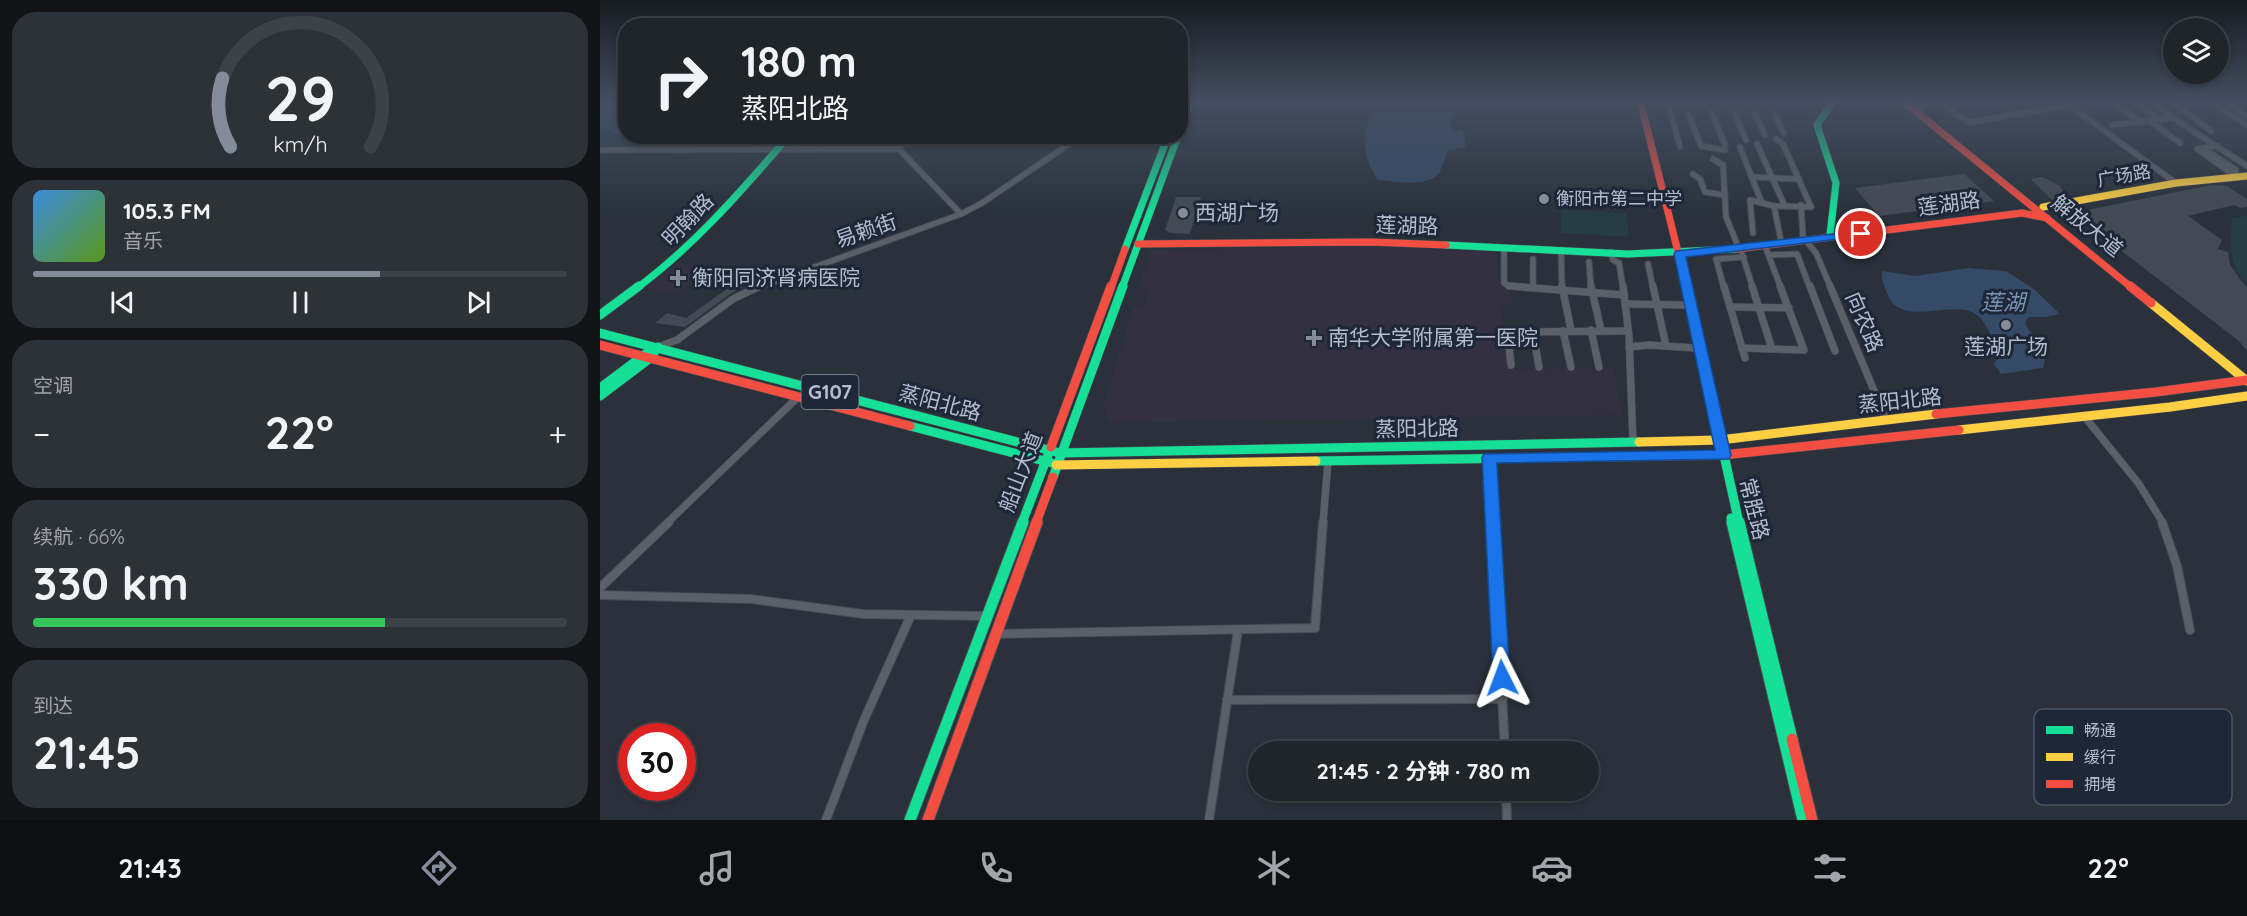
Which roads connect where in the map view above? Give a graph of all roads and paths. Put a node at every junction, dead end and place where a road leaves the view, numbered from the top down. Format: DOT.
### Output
graph roads {
  1 [pos="1648,138"];
  2 [pos="1678,138"];
  3 [pos="1698,138"];
  4 [pos="1721,138"];
  5 [pos="1821,138"];
  6 [pos="1950,138"];
  7 [pos="1958,138"];
  8 [pos="2115,138"];
  9 [pos="2174,138"];
  10 [pos="2205,138"];
  11 [pos="1776,140"];
  12 [pos="2180,143"];
  13 [pos="781,144"];
  14 [pos="902,144"];
  15 [pos="1069,144"];
  16 [pos="1165,144"];
  17 [pos="1175,144"];
  18 [pos="1756,144"];
  19 [pos="1680,146"];
  20 [pos="2217,146"];
  21 [pos="1740,147"];
  22 [pos="2203,148"];
  23 [pos="777,149"];
  24 [pos="899,149"];
  25 [pos="600,150"];
  26 [pos="1713,159"];
  27 [pos="2247,166"];
  28 [pos="1693,174"];
  29 [pos="2247,176"];
  30 [pos="1752,177"];
  31 [pos="1772,178"];
  32 [pos="1798,178"];
  33 [pos="2176,183"];
  34 [pos="1725,195"];
  35 [pos="2024,198"];
  36 [pos="1761,201"];
  37 [pos="1784,204"];
  38 [pos="1801,205"];
  39 [pos="1774,206"];
  40 [pos="2043,207"];
  41 [pos="961,214"];
  42 [pos="2048,218"];
  43 [pos="1753,233"];
  44 [pos="1830,235"];
  45 [pos="1805,240"];
  46 [pos="1781,241"];
  47 [pos="1138,244"];
  48 [pos="1504,248"];
  49 [pos="1561,250"];
  50 [pos="1741,250"];
  51 [pos="1767,250"];
  52 [pos="1611,252"];
  53 [pos="1678,252"];
  54 [pos="1533,259"];
  55 [pos="1589,261"];
  56 [pos="1648,264"];
  57 [pos="1533,288"];
  58 [pos="1562,289"];
  59 [pos="1591,291"];
  60 [pos="1624,295"];
  61 [pos="1625,304"];
  62 [pos="1657,304"];
  63 [pos="1686,305"];
  64 [pos="1730,307"];
  65 [pos="1760,308"];
  66 [pos="1789,308"];
  67 [pos="600,314"];
  68 [pos="1571,330"];
  69 [pos="1591,330"];
  70 [pos="1601,330"];
  71 [pos="1563,331"];
  72 [pos="1627,331"];
  73 [pos="1533,332"];
  74 [pos="600,333"];
  75 [pos="600,345"];
  76 [pos="1666,346"];
  77 [pos="658,347"];
  78 [pos="1629,347"];
  79 [pos="1695,348"];
  80 [pos="1742,348"];
  81 [pos="1772,349"];
  82 [pos="1835,351"];
  83 [pos="645,358"];
  84 [pos="1745,358"];
  85 [pos="1511,365"];
  86 [pos="1539,367"];
  87 [pos="1571,367"];
  88 [pos="1599,367"];
  89 [pos="2247,378"];
  90 [pos="600,388"];
  91 [pos="600,396"];
  92 [pos="2247,396"];
  93 [pos="798,397"];
  94 [pos="2084,416"];
  95 [pos="1886,419"];
  96 [pos="1717,440"];
  97 [pos="1634,442"];
  98 [pos="1048,450"];
  99 [pos="1060,453"];
  100 [pos="1720,455"];
  101 [pos="1490,458"];
  102 [pos="1044,461"];
  103 [pos="1328,461"];
  104 [pos="1056,465"];
  105 [pos="600,588"];
  106 [pos="600,595"];
  107 [pos="911,615"];
  108 [pos="986,616"];
  109 [pos="1238,630"];
  110 [pos="2190,630"];
  111 [pos="996,634"];
  112 [pos="1503,699"];
  113 [pos="1227,700"];
  114 [pos="1505,741"];
  115 [pos="1506,801"];
  116 [pos="826,820"];
  117 [pos="910,820"];
  118 [pos="928,820"];
  119 [pos="1209,820"];
  120 [pos="1507,820"];
  121 [pos="1803,820"];
  122 [pos="1812,820"];
  1 -- 53 [label="main road, 常胜路"];
  2 -- 19 [label="street"];
  3 -- 4 [label="street"];
  5 -- 44 [label="main road"];
  6 -- 35 [label="main road, 解放大道"];
  7 -- 40 [label="main road, 解放大道"];
  8 -- 33 [label="street"];
  9 -- 12 [label="street"];
  10 -- 20 [label="street"];
  11 -- 32 [label="street"];
  13 -- 23 [label="main road, 明翰路"];
  14 -- 24 [label="street"];
  15 -- 41 [label="street, 易赖街"];
  16 -- 98 [label="main road, 船山大道"];
  17 -- 47 [label="main road, 船山大道"];
  18 -- 31 [label="street"];
  20 -- 22 [label="street"];
  20 -- 27 [label="street"];
  21 -- 30 [label="street"];
  22 -- 22 [label="street"];
  23 -- 24 [label="street"];
  23 -- 25 [label="street"];
  23 -- 67 [label="main road, 明翰路"];
  24 -- 41 [label="street"];
  26 -- 34 [label="street"];
  28 -- 34 [label="street"];
  29 -- 33 [label="main road, 广场路"];
  30 -- 31 [label="street"];
  30 -- 36 [label="street"];
  31 -- 32 [label="street"];
  31 -- 37 [label="street"];
  32 -- 38 [label="street"];
  33 -- 40 [label="main road, 广场路"];
  34 -- 50 [label="street"];
  35 -- 42 [label="main road, 解放大道"];
  35 -- 44 [label="main road, 莲湖路"];
  36 -- 39 [label="street"];
  36 -- 43 [label="street"];
  37 -- 38 [label="street"];
  37 -- 39 [label="street"];
  38 -- 45 [label="street"];
  39 -- 46 [label="street"];
  40 -- 89 [label="main road, 解放大道"];
  41 -- 77 [label="street, 易赖街"];
  42 -- 45 [label="main road, 莲湖路"];
  42 -- 89 [label="main road, 解放大道"];
  44 -- 45 [label="main road, 莲湖路"];
  45 -- 46 [label="main road, 莲湖路"];
  45 -- 51 [label="main road, 莲湖路"];
  45 -- 95 [label="street, 向农路"];
  46 -- 50 [label="main road, 莲湖路"];
  47 -- 48 [label="main road, 莲湖路"];
  47 -- 99 [label="main road, 船山大道"];
  48 -- 49 [label="main road, 莲湖路"];
  48 -- 57 [label="street"];
  49 -- 52 [label="main road, 莲湖路"];
  49 -- 58 [label="street"];
  50 -- 51 [label="main road, 莲湖路"];
  50 -- 53 [label="main road, 莲湖路"];
  50 -- 64 [label="street"];
  50 -- 65 [label="street"];
  51 -- 66 [label="street"];
  51 -- 82 [label="street"];
  52 -- 53 [label="main road, 莲湖路"];
  52 -- 60 [label="street"];
  53 -- 63 [label="main road, 常胜路"];
  53 -- 96 [label="main road, 常胜路"];
  54 -- 57 [label="street"];
  55 -- 59 [label="street"];
  56 -- 62 [label="street"];
  57 -- 58 [label="street"];
  58 -- 59 [label="street"];
  58 -- 68 [label="street"];
  59 -- 60 [label="street"];
  59 -- 70 [label="street"];
  60 -- 61 [label="street"];
  61 -- 62 [label="street"];
  61 -- 72 [label="street"];
  62 -- 63 [label="street"];
  62 -- 76 [label="street"];
  63 -- 79 [label="main road, 常胜路"];
  64 -- 65 [label="street"];
  64 -- 80 [label="street"];
  65 -- 66 [label="street"];
  65 -- 81 [label="street"];
  66 -- 81 [label="street"];
  68 -- 69 [label="street"];
  68 -- 71 [label="street"];
  69 -- 70 [label="street"];
  69 -- 88 [label="street"];
  70 -- 72 [label="street"];
  71 -- 73 [label="street"];
  71 -- 87 [label="street"];
  72 -- 78 [label="street"];
  73 -- 85 [label="street"];
  73 -- 86 [label="street"];
  74 -- 77 [label="main road, 蒸阳北路 / G107"];
  75 -- 83 [label="main road, 蒸阳北路 / G107"];
  76 -- 78 [label="street"];
  76 -- 79 [label="street"];
  77 -- 83 [label="main road"];
  77 -- 98 [label="main road, 蒸阳北路 / G107"];
  78 -- 97 [label="street"];
  79 -- 96 [label="main road, 常胜路"];
  80 -- 81 [label="street"];
  80 -- 84 [label="street"];
  83 -- 90 [label="main road"];
  83 -- 91 [label="main road"];
  83 -- 93 [label="main road, 蒸阳北路 / G107"];
  89 -- 95 [label="main road, 蒸阳北路"];
  92 -- 94 [label="main road, 蒸阳北路"];
  93 -- 102 [label="main road, 蒸阳北路 / G107"];
  93 -- 105 [label="street"];
  94 -- 100 [label="main road, 蒸阳北路"];
  94 -- 110 [label="street"];
  95 -- 96 [label="main road, 蒸阳北路"];
  96 -- 97 [label="main road, 蒸阳北路"];
  96 -- 100 [label="main road, 常胜路"];
  97 -- 99 [label="main road, 蒸阳北路"];
  98 -- 99 [label="main road, 蒸阳北路 / G107"];
  98 -- 102 [label="main road, 船山大道"];
  99 -- 104 [label="main road, 船山大道"];
  100 -- 101 [label="main road, 蒸阳北路"];
  100 -- 121 [label="main road, 常胜路"];
  100 -- 122 [label="main road, 常胜路"];
  101 -- 103 [label="main road, 蒸阳北路"];
  101 -- 112 [label="street"];
  102 -- 104 [label="main road, 蒸阳北路 / G107"];
  102 -- 108 [label="main road, 船山大道"];
  103 -- 104 [label="main road, 蒸阳北路"];
  103 -- 109 [label="street"];
  104 -- 111 [label="main road, 船山大道"];
  106 -- 107 [label="street"];
  107 -- 108 [label="street"];
  107 -- 116 [label="street"];
  108 -- 117 [label="main road, 船山大道"];
  109 -- 111 [label="street"];
  109 -- 113 [label="street"];
  111 -- 118 [label="main road, 船山大道"];
  112 -- 113 [label="street"];
  112 -- 114 [label="street"];
  113 -- 119 [label="street"];
  115 -- 120 [label="street"];
}
